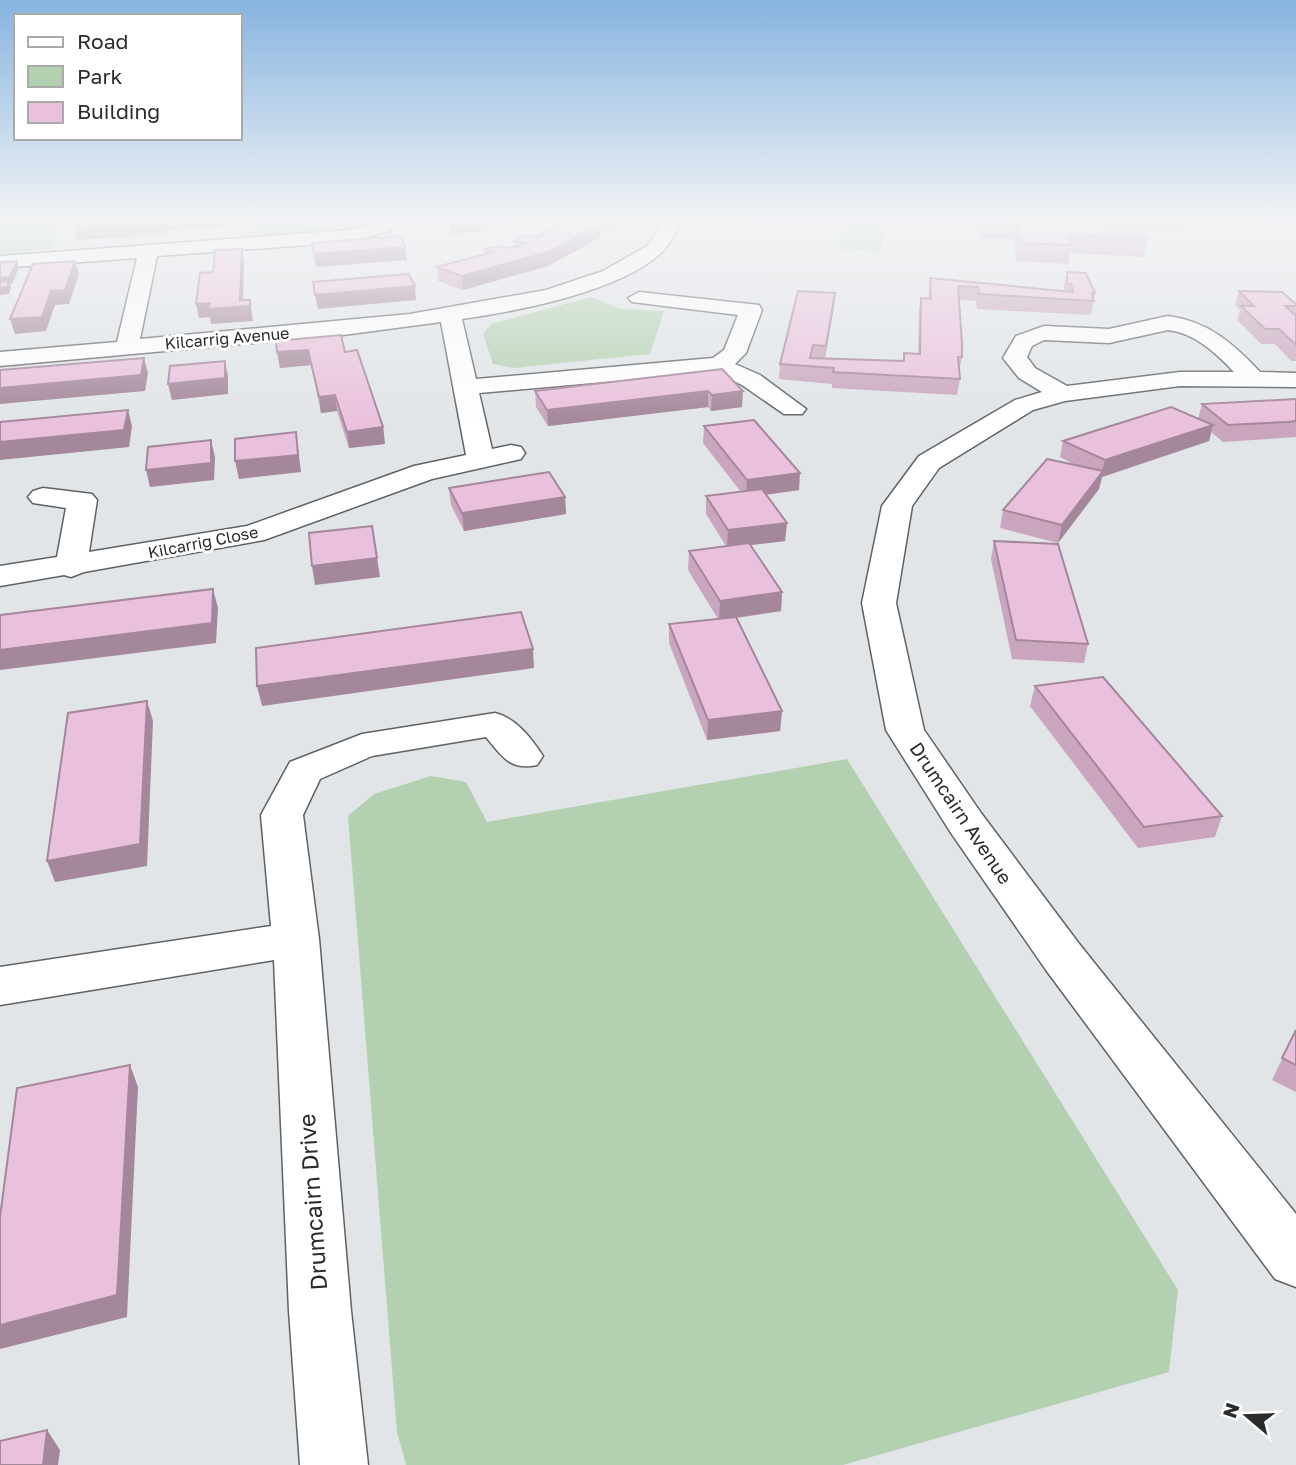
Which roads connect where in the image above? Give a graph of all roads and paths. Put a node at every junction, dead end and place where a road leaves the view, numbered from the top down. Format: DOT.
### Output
graph roads {
  1 [pos="140,286"];
  2 [pos="576,286"];
  3 [pos="639,298"];
  4 [pos="451,317"];
  5 [pos="127,348"];
  6 [pos="0,359"];
  7 [pos="719,365"];
  8 [pos="1253,379"];
  9 [pos="1296,380"];
  10 [pos="465,387"];
  11 [pos="1063,394"];
  12 [pos="793,409"];
  13 [pos="511,453"];
  14 [pos="480,457"];
  15 [pos="43,496"];
  16 [pos="72,567"];
  17 [pos="0,576"];
  18 [pos="523,756"];
  19 [pos="296,939"];
  20 [pos="0,986"];
  21 [pos="1296,1259"];
  22 [pos="334,1465"];
  1 -- 5 [label="street"];
  2 -- 4 [label="street, Kilcarrig Avenue"];
  3 -- 7 [label="street"];
  4 -- 5 [label="street, Kilcarrig Avenue"];
  4 -- 10 [label="street"];
  5 -- 6 [label="street, Kilcarrig Avenue"];
  7 -- 10 [label="street"];
  7 -- 12 [label="street"];
  8 -- 9 [label="street, Drumcairn Avenue"];
  8 -- 11 [label="street, Drumcairn Avenue"];
  8 -- 11 [label="street"];
  10 -- 14 [label="street"];
  11 -- 21 [label="street, Drumcairn Avenue"];
  13 -- 14 [label="street, Kilcarrig Close"];
  14 -- 16 [label="street, Kilcarrig Close"];
  15 -- 16 [label="street"];
  16 -- 17 [label="street, Kilcarrig Close"];
  18 -- 19 [label="street, Drumcairn Drive"];
  19 -- 20 [label="street"];
  19 -- 22 [label="street, Drumcairn Drive"];
}
